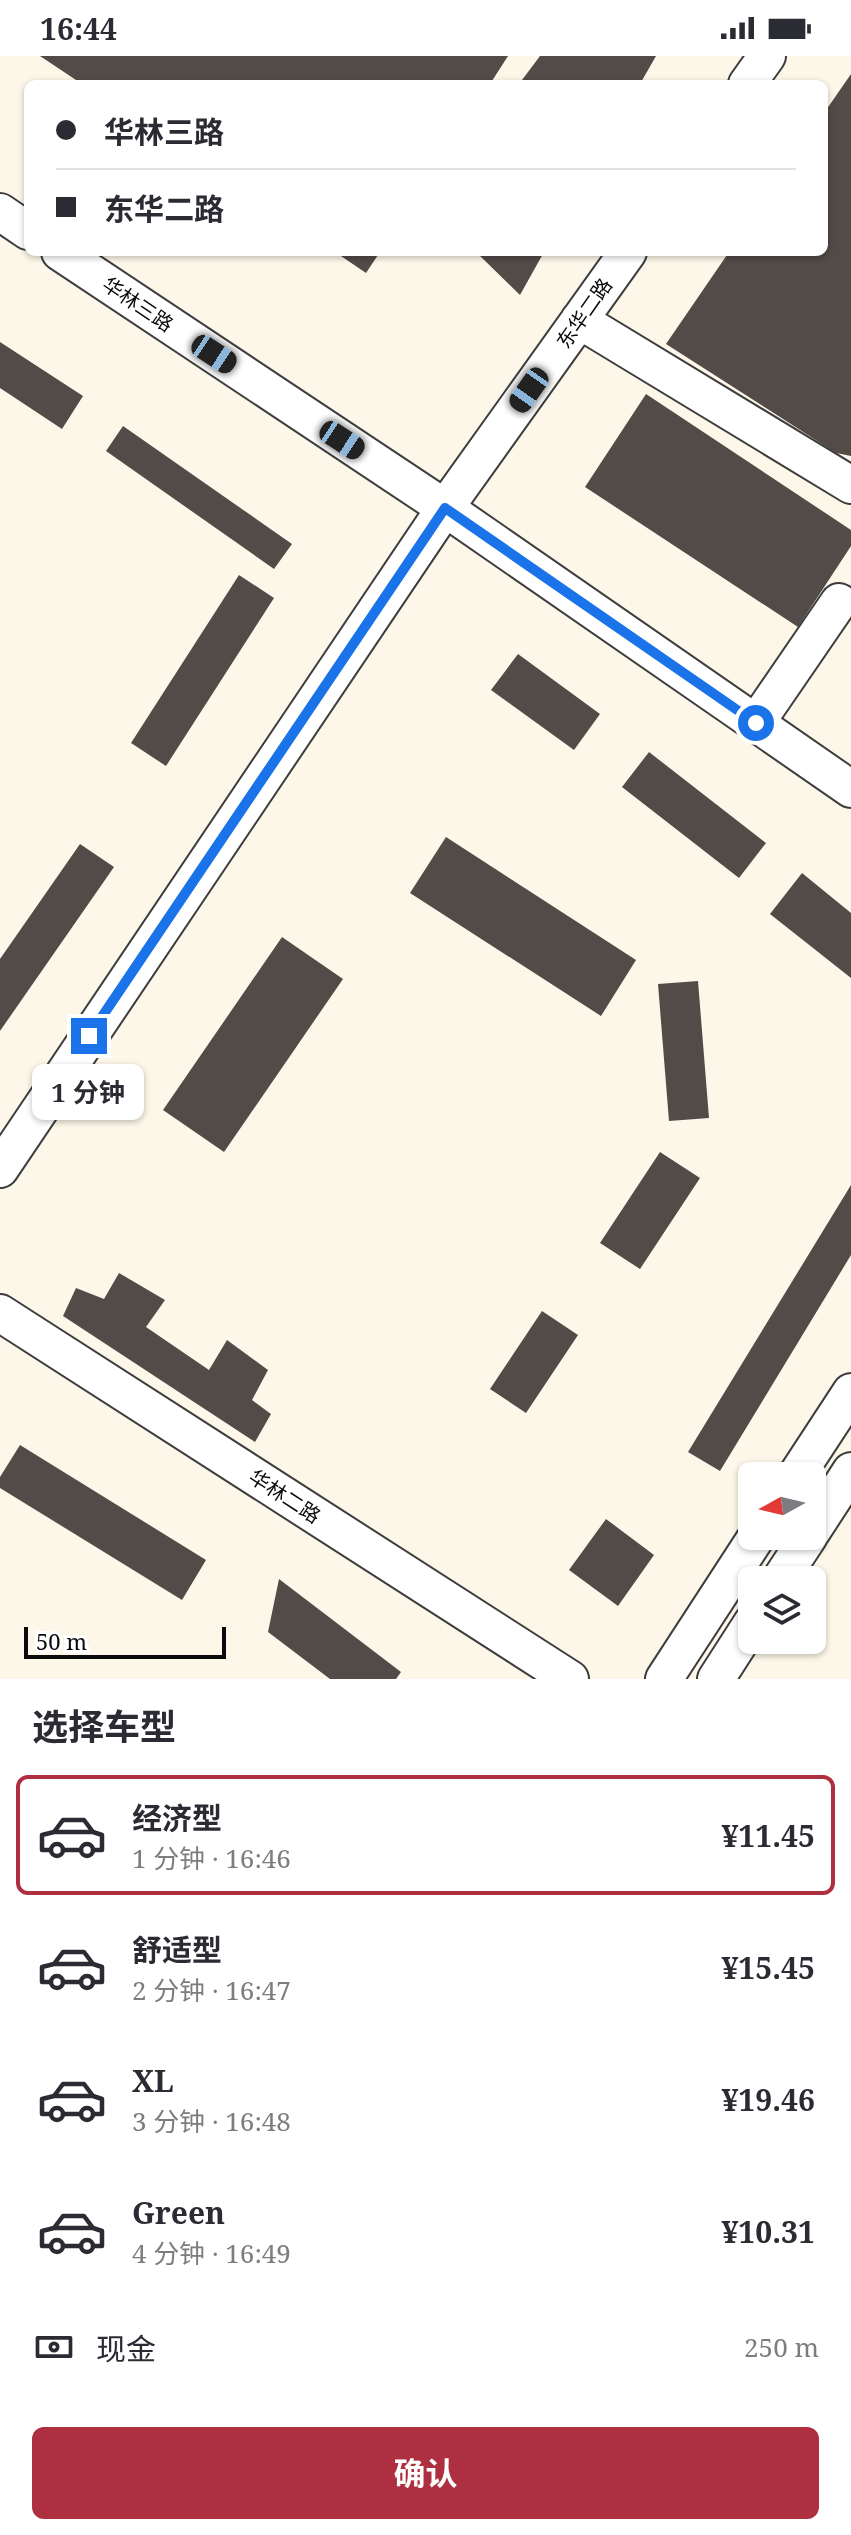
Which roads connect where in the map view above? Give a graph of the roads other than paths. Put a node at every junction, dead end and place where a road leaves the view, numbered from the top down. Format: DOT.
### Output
graph roads {
  1 [pos="767,56"];
  2 [pos="750,80"];
  3 [pos="0,212"];
  4 [pos="24,228"];
  5 [pos="66,256"];
  6 [pos="625,256"];
  7 [pos="579,320"];
  8 [pos="851,485"];
  9 [pos="445,508"];
  10 [pos="839,602"];
  11 [pos="756,723"];
  12 [pos="851,789"];
  13 [pos="0,1169"];
  14 [pos="0,1313"];
  15 [pos="851,1392"];
  16 [pos="805,1462"];
  17 [pos="851,1471"];
  18 [pos="826,1509"];
  19 [pos="748,1550"];
  20 [pos="738,1645"];
  21 [pos="570,1679"];
  22 [pos="664,1679"];
  23 [pos="716,1679"];
  1 -- 2 [label="street"];
  3 -- 4 [label="street"];
  5 -- 9 [label="street, 华林三路"];
  6 -- 7 [label="street, 东华二路"];
  7 -- 8 [label="street"];
  7 -- 9 [label="street, 东华二路"];
  9 -- 11 [label="street, 华林三路"];
  9 -- 13 [label="street, 东华二路"];
  10 -- 11 [label="street"];
  11 -- 12 [label="street, 华林三路"];
  14 -- 21 [label="street, 华林二路"];
  15 -- 16 [label="street"];
  17 -- 18 [label="street"];
  19 -- 22 [label="street"];
  20 -- 23 [label="street"];
}
